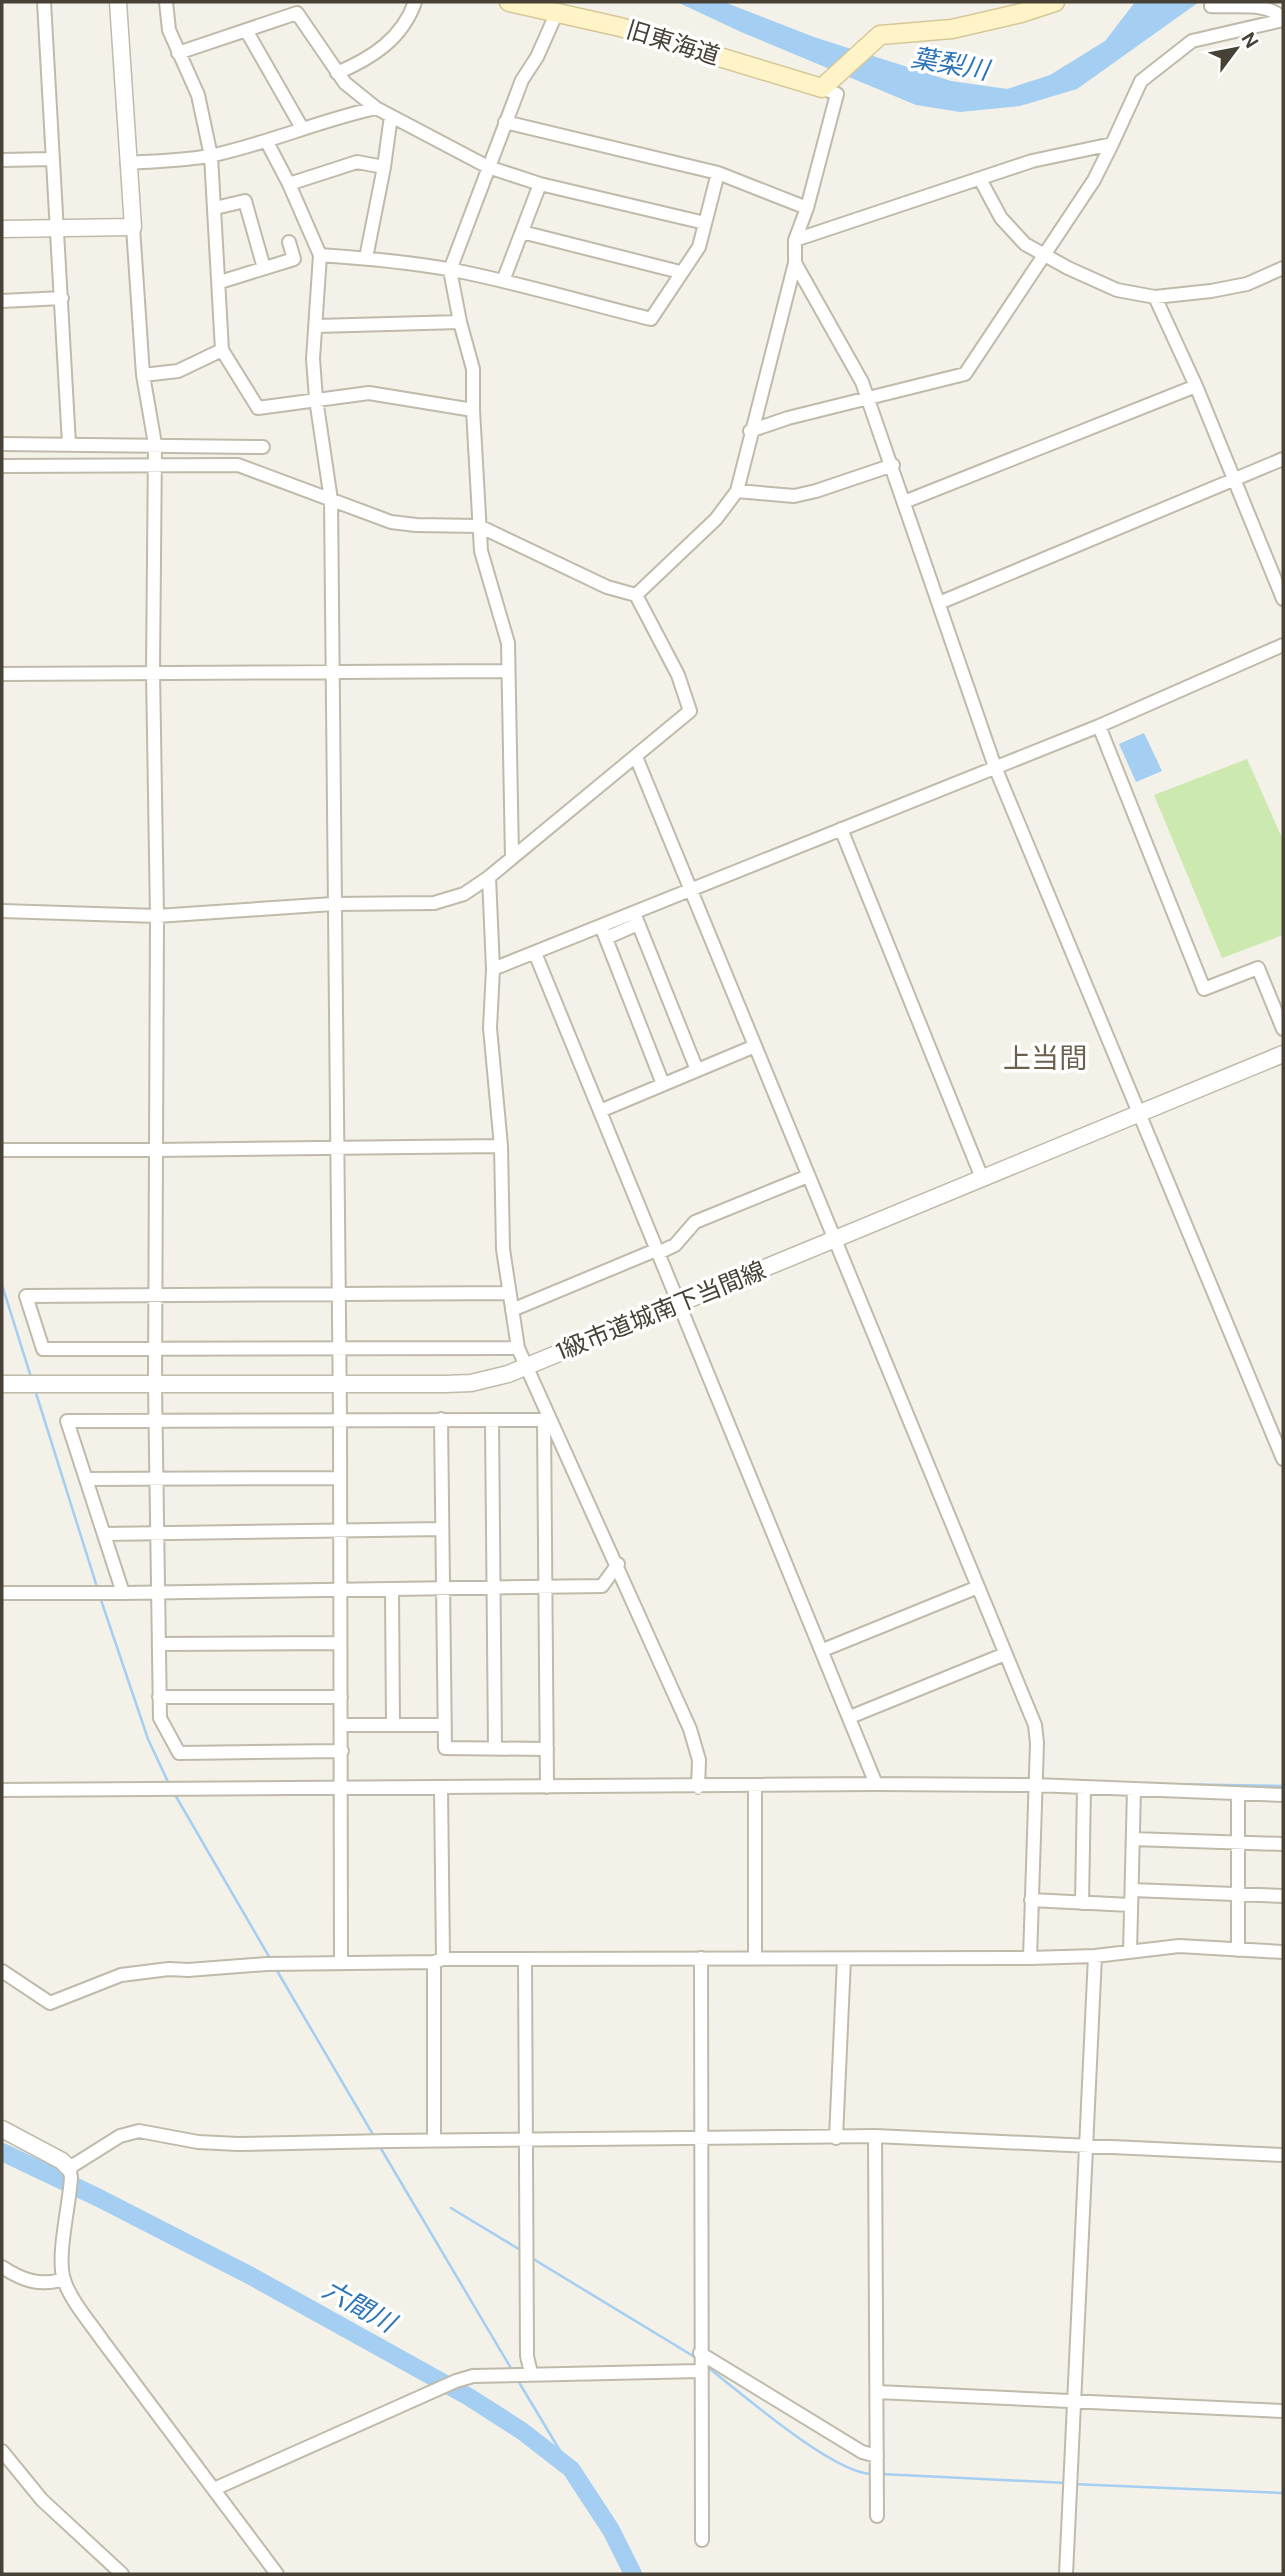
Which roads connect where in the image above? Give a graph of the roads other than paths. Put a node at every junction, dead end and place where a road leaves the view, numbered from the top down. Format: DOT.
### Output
graph roads {
  1 [pos="44,2"];
  2 [pos="118,2"];
  3 [pos="166,2"];
  4 [pos="415,2"];
  5 [pos="509,2"];
  6 [pos="1055,2"];
  7 [pos="1211,6"];
  8 [pos="557,12"];
  9 [pos="1283,19"];
  10 [pos="246,30"];
  11 [pos="177,52"];
  12 [pos="337,73"];
  13 [pos="827,84"];
  14 [pos="376,108"];
  15 [pos="391,116"];
  16 [pos="505,122"];
  17 [pos="302,128"];
  18 [pos="267,142"];
  19 [pos="1112,144"];
  20 [pos="211,156"];
  21 [pos="53,159"];
  22 [pos="2,160"];
  23 [pos="127,163"];
  24 [pos="384,167"];
  25 [pos="488,167"];
  26 [pos="718,173"];
  27 [pos="980,179"];
  28 [pos="289,184"];
  29 [pos="540,184"];
  30 [pos="215,208"];
  31 [pos="807,208"];
  32 [pos="705,223"];
  33 [pos="133,227"];
  34 [pos="2,229"];
  35 [pos="55,229"];
  36 [pos="522,232"];
  37 [pos="795,240"];
  38 [pos="289,242"];
  39 [pos="1043,254"];
  40 [pos="320,255"];
  41 [pos="366,258"];
  42 [pos="794,263"];
  43 [pos="264,268"];
  44 [pos="1283,268"];
  45 [pos="450,270"];
  46 [pos="680,272"];
  47 [pos="503,281"];
  48 [pos="220,282"];
  49 [pos="1155,297"];
  50 [pos="62,298"];
  51 [pos="2,301"];
  52 [pos="460,322"];
  53 [pos="317,326"];
  54 [pos="222,350"];
  55 [pos="143,375"];
  56 [pos="1196,386"];
  57 [pos="316,399"];
  58 [pos="869,400"];
  59 [pos="473,410"];
  60 [pos="750,431"];
  61 [pos="2,443"];
  62 [pos="69,444"];
  63 [pos="155,444"];
  64 [pos="263,447"];
  65 [pos="1283,458"];
  66 [pos="155,465"];
  67 [pos="893,465"];
  68 [pos="2,466"];
  69 [pos="1235,479"];
  70 [pos="737,491"];
  71 [pos="331,500"];
  72 [pos="904,502"];
  73 [pos="480,526"];
  74 [pos="636,595"];
  75 [pos="1283,599"];
  76 [pos="939,603"];
  77 [pos="1283,645"];
  78 [pos="334,671"];
  79 [pos="508,671"];
  80 [pos="153,672"];
  81 [pos="2,674"];
  82 [pos="1099,726"];
  83 [pos="636,757"];
  84 [pos="995,767"];
  85 [pos="841,829"];
  86 [pos="512,858"];
  87 [pos="489,877"];
  88 [pos="691,890"];
  89 [pos="333,904"];
  90 [pos="2,911"];
  91 [pos="157,916"];
  92 [pos="636,918"];
  93 [pos="603,932"];
  94 [pos="536,953"];
  95 [pos="493,969"];
  96 [pos="1283,1029"];
  97 [pos="755,1046"];
  98 [pos="1283,1054"];
  99 [pos="697,1070"];
  100 [pos="663,1084"];
  101 [pos="600,1111"];
  102 [pos="1138,1113"];
  103 [pos="500,1146"];
  104 [pos="337,1148"];
  105 [pos="2,1150"];
  106 [pos="156,1150"];
  107 [pos="808,1176"];
  108 [pos="982,1178"];
  109 [pos="834,1240"];
  110 [pos="657,1251"];
  111 [pos="509,1293"];
  112 [pos="338,1294"];
  113 [pos="155,1297"];
  114 [pos="678,1303"];
  115 [pos="512,1310"];
  116 [pos="339,1348"];
  117 [pos="518,1348"];
  118 [pos="155,1349"];
  119 [pos="526,1366"];
  120 [pos="339,1383"];
  121 [pos="2,1384"];
  122 [pos="155,1385"];
  123 [pos="340,1419"];
  124 [pos="441,1419"];
  125 [pos="546,1419"];
  126 [pos="156,1420"];
  127 [pos="492,1420"];
  128 [pos="1283,1459"];
  129 [pos="339,1478"];
  130 [pos="86,1479"];
  131 [pos="156,1479"];
  132 [pos="442,1530"];
  133 [pos="340,1531"];
  134 [pos="157,1533"];
  135 [pos="104,1534"];
  136 [pos="618,1564"];
  137 [pos="978,1587"];
  138 [pos="546,1588"];
  139 [pos="495,1589"];
  140 [pos="443,1590"];
  141 [pos="340,1591"];
  142 [pos="392,1591"];
  143 [pos="2,1593"];
  144 [pos="122,1593"];
  145 [pos="157,1593"];
  146 [pos="341,1643"];
  147 [pos="159,1644"];
  148 [pos="823,1650"];
  149 [pos="1005,1654"];
  150 [pos="159,1697"];
  151 [pos="341,1697"];
  152 [pos="850,1717"];
  153 [pos="341,1725"];
  154 [pos="393,1725"];
  155 [pos="445,1725"];
  156 [pos="495,1748"];
  157 [pos="547,1749"];
  158 [pos="342,1751"];
  159 [pos="1036,1780"];
  160 [pos="876,1784"];
  161 [pos="755,1786"];
  162 [pos="341,1787"];
  163 [pos="440,1787"];
  164 [pos="547,1787"];
  165 [pos="698,1787"];
  166 [pos="1084,1787"];
  167 [pos="1134,1789"];
  168 [pos="2,1790"];
  169 [pos="1238,1794"];
  170 [pos="1283,1795"];
  171 [pos="1133,1839"];
  172 [pos="1238,1843"];
  173 [pos="1283,1844"];
  174 [pos="1132,1890"];
  175 [pos="1237,1894"];
  176 [pos="1283,1896"];
  177 [pos="1031,1900"];
  178 [pos="1082,1903"];
  179 [pos="1131,1905"];
  180 [pos="1238,1950"];
  181 [pos="1130,1952"];
  182 [pos="1283,1952"];
  183 [pos="1095,1956"];
  184 [pos="701,1958"];
  185 [pos="755,1958"];
  186 [pos="1030,1958"];
  187 [pos="525,1959"];
  188 [pos="844,1959"];
  189 [pos="438,1960"];
  190 [pos="341,1963"];
  191 [pos="2,1971"];
  192 [pos="2,2129"];
  193 [pos="875,2136"];
  194 [pos="836,2138"];
  195 [pos="702,2139"];
  196 [pos="527,2140"];
  197 [pos="434,2141"];
  198 [pos="1085,2144"];
  199 [pos="1283,2155"];
  200 [pos="70,2172"];
  201 [pos="2,2267"];
  202 [pos="64,2279"];
  203 [pos="700,2353"];
  204 [pos="700,2371"];
  205 [pos="529,2373"];
  206 [pos="877,2392"];
  207 [pos="1075,2400"];
  208 [pos="1283,2411"];
  209 [pos="2,2451"];
  210 [pos="877,2456"];
  211 [pos="214,2489"];
  212 [pos="877,2516"];
  213 [pos="702,2540"];
  214 [pos="122,2574"];
  215 [pos="278,2574"];
  216 [pos="1066,2574"];
  1 -- 21 [label="street"];
  2 -- 23 [label="street"];
  3 -- 11 [label="street"];
  4 -- 12 [label="street"];
  5 -- 8 [label="main road, 旧東海道"];
  6 -- 13 [label="main road"];
  7 -- 9 [label="street"];
  8 -- 13 [label="main road, 旧東海道"];
  8 -- 16 [label="street"];
  9 -- 19 [label="street"];
  10 -- 11 [label="street"];
  10 -- 12 [label="street"];
  10 -- 17 [label="street"];
  11 -- 20 [label="street"];
  12 -- 14 [label="street"];
  13 -- 31 [label="street"];
  14 -- 15 [label="street"];
  14 -- 17 [label="street"];
  15 -- 24 [label="street"];
  15 -- 25 [label="street"];
  16 -- 25 [label="street"];
  16 -- 26 [label="street"];
  17 -- 18 [label="street"];
  18 -- 20 [label="street"];
  18 -- 28 [label="street"];
  19 -- 27 [label="street"];
  19 -- 39 [label="street"];
  20 -- 23 [label="street"];
  20 -- 30 [label="street"];
  21 -- 22 [label="street"];
  21 -- 35 [label="street"];
  23 -- 33 [label="street"];
  24 -- 28 [label="street"];
  24 -- 41 [label="street"];
  25 -- 29 [label="street"];
  25 -- 45 [label="street"];
  26 -- 31 [label="street"];
  26 -- 32 [label="street"];
  27 -- 37 [label="street"];
  27 -- 39 [label="street"];
  28 -- 40 [label="street"];
  29 -- 32 [label="street"];
  29 -- 36 [label="street"];
  30 -- 43 [label="street"];
  30 -- 48 [label="street"];
  31 -- 37 [label="street"];
  32 -- 46 [label="street"];
  33 -- 35 [label="street"];
  33 -- 55 [label="street"];
  34 -- 35 [label="street"];
  35 -- 50 [label="street"];
  36 -- 46 [label="street"];
  36 -- 47 [label="street"];
  37 -- 42 [label="street"];
  38 -- 43 [label="street"];
  39 -- 49 [label="street"];
  39 -- 58 [label="street"];
  40 -- 41 [label="street"];
  40 -- 53 [label="street"];
  41 -- 45 [label="street"];
  42 -- 58 [label="street"];
  42 -- 60 [label="street"];
  43 -- 48 [label="street"];
  44 -- 49 [label="street"];
  45 -- 47 [label="street"];
  45 -- 52 [label="street"];
  46 -- 47 [label="street"];
  48 -- 54 [label="street"];
  49 -- 56 [label="street"];
  50 -- 51 [label="street"];
  50 -- 62 [label="street"];
  52 -- 53 [label="street"];
  52 -- 59 [label="street"];
  53 -- 57 [label="street"];
  54 -- 55 [label="street"];
  54 -- 57 [label="street"];
  55 -- 63 [label="street"];
  56 -- 69 [label="street"];
  56 -- 72 [label="street"];
  57 -- 59 [label="street"];
  57 -- 71 [label="street"];
  58 -- 60 [label="street"];
  58 -- 67 [label="street"];
  59 -- 73 [label="street"];
  60 -- 70 [label="street"];
  61 -- 62 [label="street"];
  62 -- 63 [label="street"];
  63 -- 64 [label="street"];
  63 -- 66 [label="street"];
  65 -- 69 [label="street"];
  66 -- 68 [label="street"];
  66 -- 71 [label="street"];
  66 -- 80 [label="street"];
  67 -- 70 [label="street"];
  67 -- 72 [label="street"];
  69 -- 75 [label="street"];
  69 -- 76 [label="street"];
  70 -- 74 [label="street"];
  71 -- 73 [label="street"];
  71 -- 78 [label="street"];
  72 -- 76 [label="street"];
  73 -- 74 [label="street"];
  73 -- 79 [label="street"];
  74 -- 83 [label="street"];
  76 -- 84 [label="street"];
  77 -- 82 [label="street"];
  78 -- 79 [label="street"];
  78 -- 80 [label="street"];
  78 -- 89 [label="street"];
  79 -- 86 [label="street"];
  80 -- 81 [label="street"];
  80 -- 91 [label="street"];
  82 -- 84 [label="street"];
  82 -- 96 [label="street"];
  83 -- 86 [label="street"];
  83 -- 88 [label="street"];
  84 -- 85 [label="street"];
  84 -- 102 [label="street"];
  85 -- 88 [label="street"];
  85 -- 108 [label="street"];
  86 -- 87 [label="street"];
  87 -- 89 [label="street"];
  87 -- 95 [label="street"];
  88 -- 92 [label="street"];
  88 -- 97 [label="street"];
  89 -- 91 [label="street"];
  89 -- 104 [label="street"];
  90 -- 91 [label="street"];
  91 -- 106 [label="street"];
  92 -- 93 [label="street"];
  92 -- 99 [label="street"];
  93 -- 94 [label="street"];
  93 -- 100 [label="street"];
  94 -- 95 [label="street"];
  94 -- 101 [label="street"];
  95 -- 103 [label="street"];
  97 -- 99 [label="street"];
  97 -- 107 [label="street"];
  98 -- 102 [label="street, 1級市道城南下当間線"];
  99 -- 100 [label="street"];
  100 -- 101 [label="street"];
  101 -- 110 [label="street"];
  102 -- 108 [label="street, 1級市道城南下当間線"];
  102 -- 128 [label="street"];
  103 -- 104 [label="street"];
  103 -- 111 [label="street"];
  104 -- 106 [label="street"];
  104 -- 112 [label="street"];
  105 -- 106 [label="street"];
  106 -- 113 [label="street"];
  107 -- 109 [label="street"];
  107 -- 110 [label="street"];
  108 -- 109 [label="street, 1級市道城南下当間線"];
  109 -- 114 [label="street, 1級市道城南下当間線"];
  109 -- 137 [label="street"];
  110 -- 114 [label="street"];
  110 -- 115 [label="street"];
  111 -- 112 [label="street"];
  111 -- 115 [label="street"];
  112 -- 113 [label="street"];
  112 -- 116 [label="street"];
  113 -- 118 [label="street"];
  113 -- 118 [label="street"];
  114 -- 119 [label="street, 1級市道城南下当間線"];
  114 -- 148 [label="street"];
  115 -- 117 [label="street"];
  116 -- 117 [label="street"];
  116 -- 118 [label="street"];
  116 -- 120 [label="street"];
  117 -- 119 [label="street"];
  118 -- 122 [label="street"];
  119 -- 120 [label="street, 1級市道城南下当間線"];
  119 -- 125 [label="street"];
  120 -- 122 [label="street, 1級市道城南下当間線"];
  120 -- 123 [label="street"];
  121 -- 122 [label="street, 1級市道城南下当間線"];
  122 -- 126 [label="street"];
  123 -- 124 [label="street"];
  123 -- 126 [label="street"];
  123 -- 129 [label="street"];
  124 -- 127 [label="street"];
  124 -- 132 [label="street"];
  125 -- 127 [label="street"];
  125 -- 136 [label="street"];
  125 -- 138 [label="street"];
  126 -- 130 [label="street"];
  126 -- 131 [label="street"];
  127 -- 139 [label="street"];
  129 -- 131 [label="street"];
  129 -- 133 [label="street"];
  130 -- 131 [label="street"];
  130 -- 135 [label="street"];
  131 -- 134 [label="street"];
  132 -- 133 [label="street"];
  132 -- 140 [label="street"];
  133 -- 134 [label="street"];
  133 -- 141 [label="street"];
  134 -- 135 [label="street"];
  134 -- 145 [label="street"];
  135 -- 144 [label="street"];
  136 -- 138 [label="street"];
  136 -- 165 [label="street"];
  137 -- 148 [label="street"];
  137 -- 149 [label="street"];
  138 -- 139 [label="street"];
  138 -- 157 [label="street"];
  139 -- 140 [label="street"];
  139 -- 156 [label="street"];
  140 -- 142 [label="street"];
  140 -- 155 [label="street"];
  141 -- 142 [label="street"];
  141 -- 145 [label="street"];
  141 -- 146 [label="street"];
  142 -- 154 [label="street"];
  143 -- 144 [label="street"];
  144 -- 145 [label="street"];
  145 -- 147 [label="street"];
  146 -- 147 [label="street"];
  146 -- 151 [label="street"];
  147 -- 150 [label="street"];
  148 -- 152 [label="street"];
  149 -- 152 [label="street"];
  149 -- 159 [label="street"];
  150 -- 151 [label="street"];
  150 -- 158 [label="street"];
  151 -- 153 [label="street"];
  152 -- 160 [label="street"];
  153 -- 154 [label="street"];
  153 -- 158 [label="street"];
  154 -- 155 [label="street"];
  155 -- 156 [label="street"];
  156 -- 157 [label="street"];
  157 -- 164 [label="street"];
  158 -- 162 [label="street"];
  159 -- 160 [label="street"];
  159 -- 166 [label="street"];
  159 -- 177 [label="street"];
  160 -- 161 [label="street"];
  161 -- 165 [label="street"];
  161 -- 185 [label="street"];
  162 -- 163 [label="street"];
  162 -- 168 [label="street"];
  162 -- 190 [label="street"];
  163 -- 164 [label="street"];
  163 -- 189 [label="street"];
  164 -- 165 [label="street"];
  166 -- 167 [label="street"];
  166 -- 178 [label="street"];
  167 -- 169 [label="street"];
  167 -- 171 [label="street"];
  169 -- 170 [label="street"];
  169 -- 172 [label="street"];
  171 -- 172 [label="street"];
  171 -- 174 [label="street"];
  172 -- 173 [label="street"];
  172 -- 175 [label="street"];
  174 -- 175 [label="street"];
  174 -- 179 [label="street"];
  175 -- 176 [label="street"];
  175 -- 180 [label="street"];
  177 -- 178 [label="street"];
  177 -- 186 [label="street"];
  178 -- 179 [label="street"];
  179 -- 181 [label="street"];
  180 -- 181 [label="street"];
  180 -- 182 [label="street"];
  181 -- 183 [label="street"];
  183 -- 186 [label="street"];
  183 -- 198 [label="street"];
  184 -- 185 [label="street"];
  184 -- 187 [label="street"];
  184 -- 195 [label="street"];
  185 -- 188 [label="street"];
  186 -- 188 [label="street"];
  187 -- 189 [label="street"];
  187 -- 196 [label="street"];
  188 -- 194 [label="street"];
  189 -- 190 [label="street"];
  189 -- 197 [label="street"];
  190 -- 191 [label="street"];
  192 -- 200 [label="street"];
  193 -- 194 [label="street"];
  193 -- 198 [label="street"];
  193 -- 206 [label="street"];
  194 -- 195 [label="street"];
  195 -- 196 [label="street"];
  195 -- 203 [label="street"];
  196 -- 197 [label="street"];
  196 -- 205 [label="street"];
  197 -- 200 [label="street"];
  198 -- 199 [label="street"];
  198 -- 207 [label="street"];
  200 -- 202 [label="street"];
  201 -- 202 [label="street"];
  202 -- 211 [label="street"];
  203 -- 204 [label="street"];
  203 -- 210 [label="street"];
  204 -- 205 [label="street"];
  204 -- 213 [label="street"];
  205 -- 211 [label="street"];
  206 -- 207 [label="street"];
  206 -- 210 [label="street"];
  207 -- 208 [label="street"];
  207 -- 216 [label="street"];
  209 -- 214 [label="street"];
  210 -- 212 [label="street"];
  211 -- 215 [label="street"];
}
